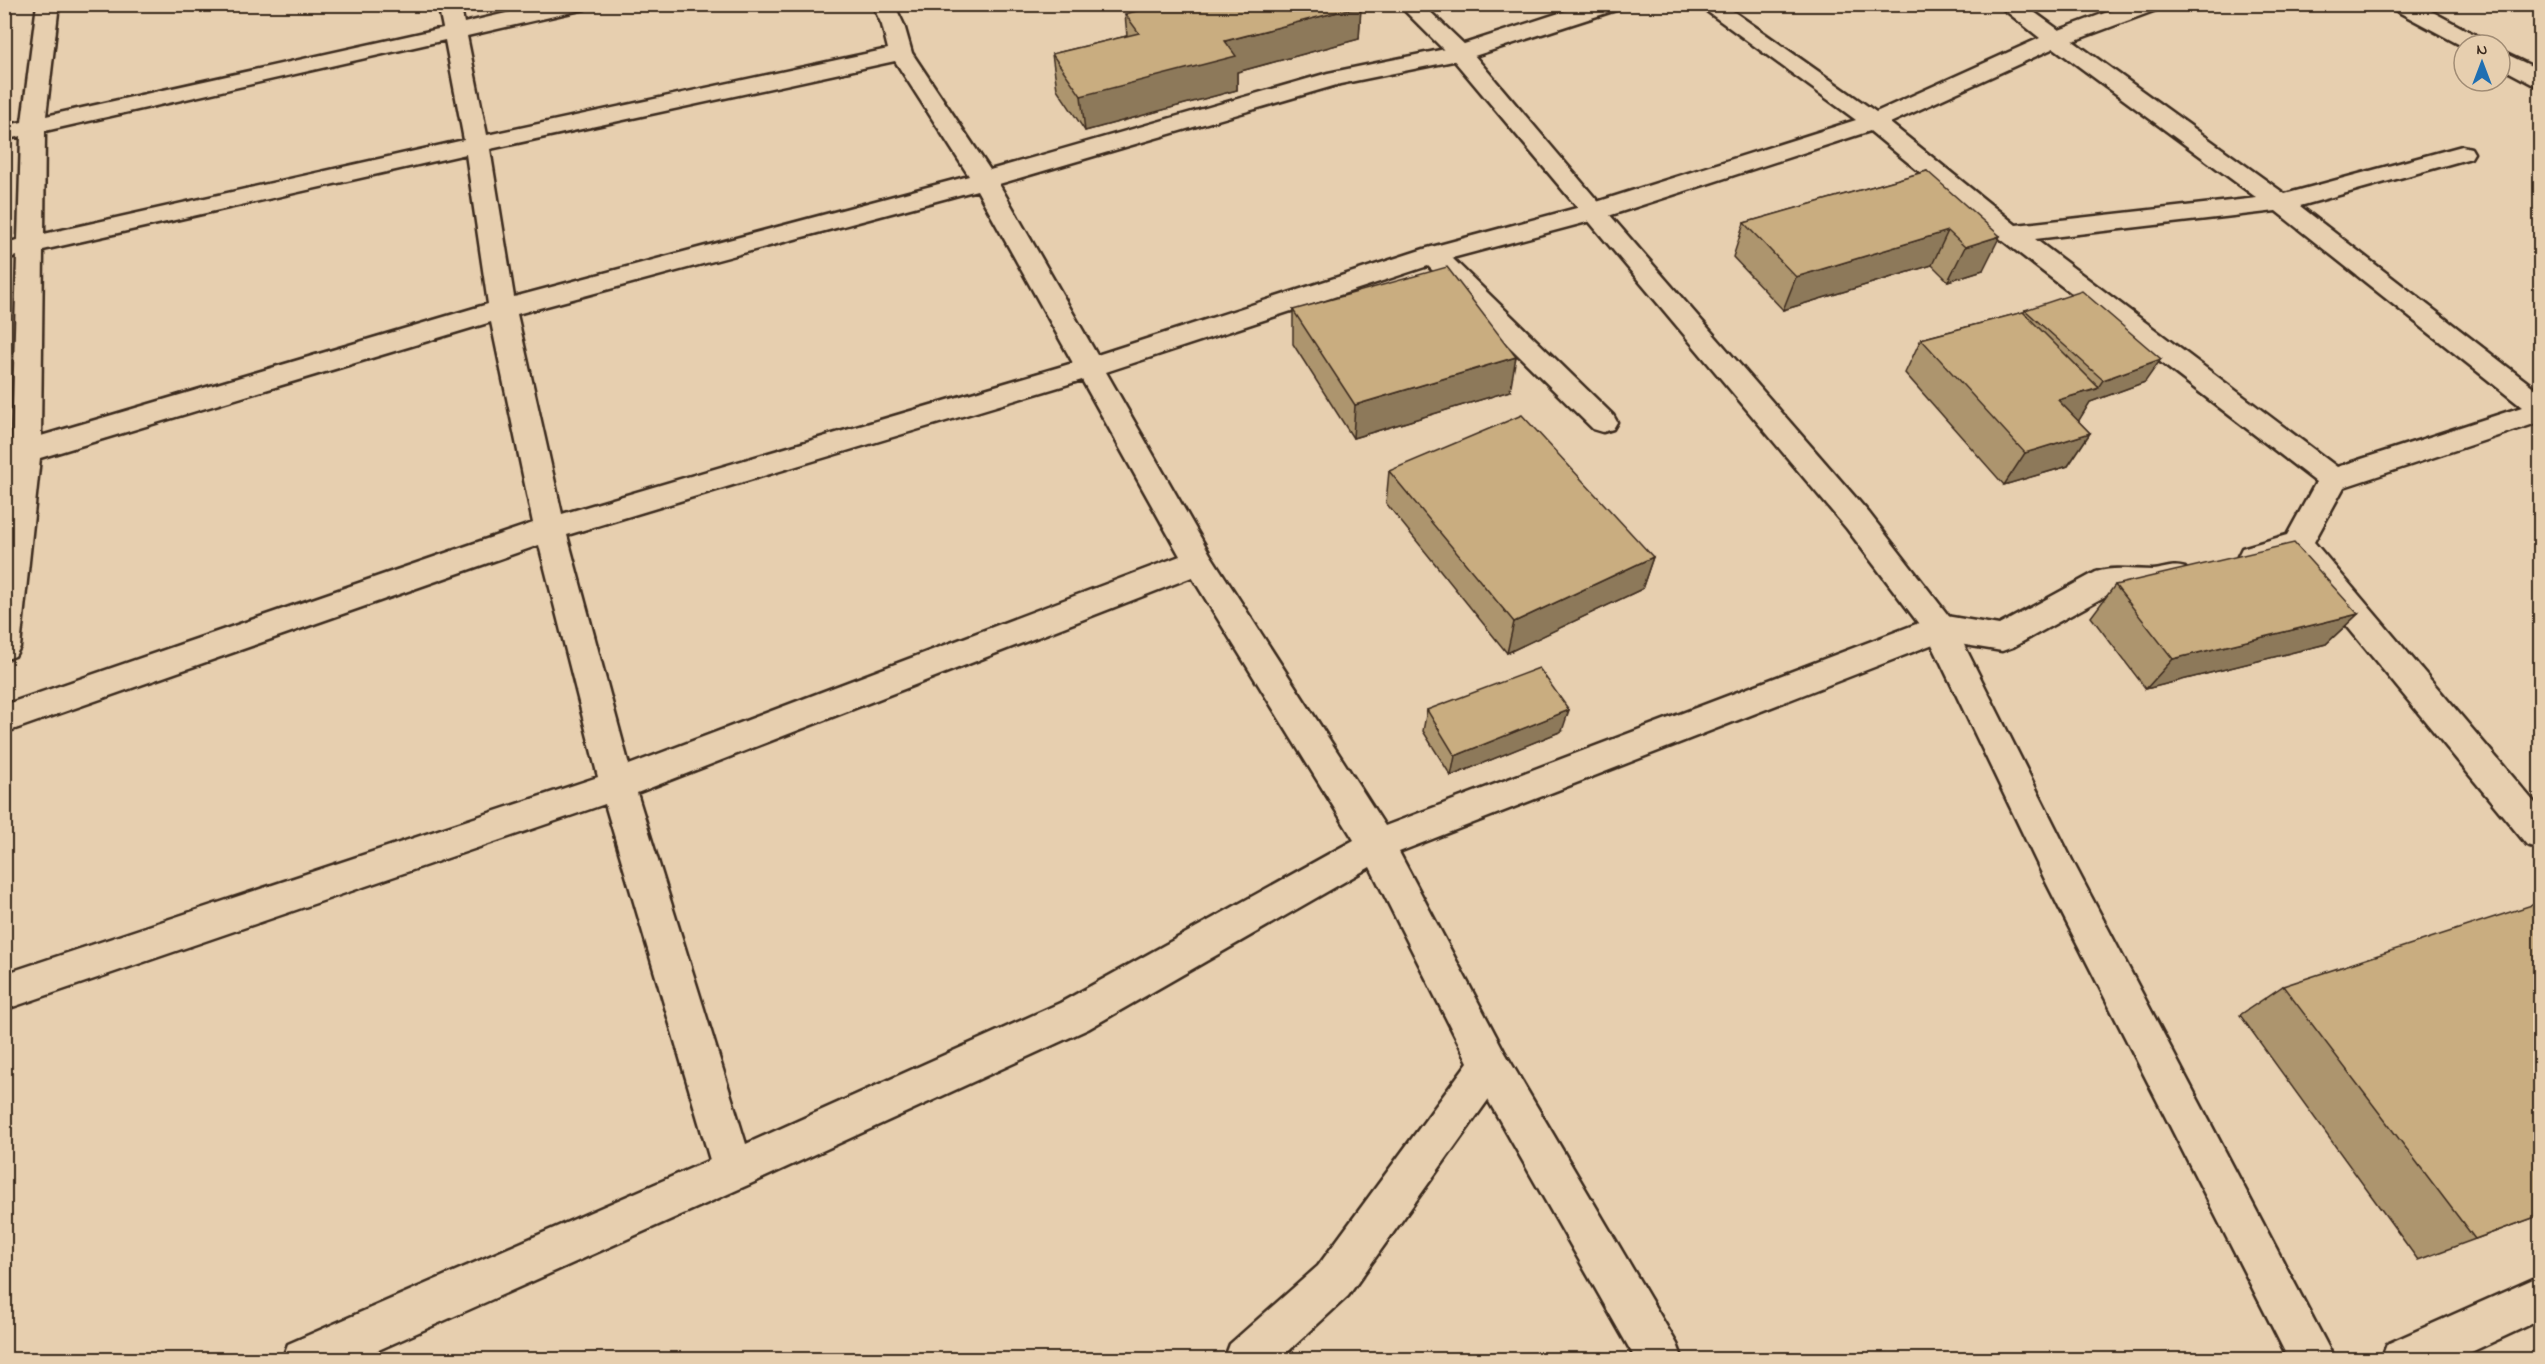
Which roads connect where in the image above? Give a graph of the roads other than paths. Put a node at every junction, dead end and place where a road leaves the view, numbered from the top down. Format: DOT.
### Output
graph roads {
  1 [pos="48,4"];
  2 [pos="577,4"];
  3 [pos="884,4"];
  4 [pos="1409,4"];
  5 [pos="1611,4"];
  6 [pos="1708,4"];
  7 [pos="2008,4"];
  8 [pos="2151,4"];
  9 [pos="2401,4"];
  10 [pos="451,18"];
  11 [pos="2455,33"];
  12 [pos="2056,39"];
  13 [pos="901,53"];
  14 [pos="1460,53"];
  15 [pos="2512,63"];
  16 [pos="2541,79"];
  17 [pos="1874,122"];
  18 [pos="33,126"];
  19 [pos="4,133"];
  20 [pos="477,144"];
  21 [pos="2462,153"];
  22 [pos="984,180"];
  23 [pos="2281,203"];
  24 [pos="1593,212"];
  25 [pos="2011,234"];
  26 [pos="17,248"];
  27 [pos="1433,255"];
  28 [pos="502,309"];
  29 [pos="1089,368"];
  30 [pos="2541,407"];
  31 [pos="2541,412"];
  32 [pos="1604,422"];
  33 [pos="15,455"];
  34 [pos="2333,478"];
  35 [pos="550,528"];
  36 [pos="2298,544"];
  37 [pos="1199,562"];
  38 [pos="1940,628"];
  39 [pos="4,647"];
  40 [pos="4,719"];
  41 [pos="617,785"];
  42 [pos="2541,834"];
  43 [pos="1377,845"];
  44 [pos="4,992"];
  45 [pos="1490,1065"];
  46 [pos="734,1171"];
  47 [pos="2541,1298"];
  48 [pos="324,1355"];
  49 [pos="1246,1359"];
  50 [pos="1661,1359"];
  51 [pos="2313,1359"];
  52 [pos="2403,1359"];
  1 -- 18 [label="street"];
  2 -- 10 [label="street"];
  3 -- 13 [label="street"];
  4 -- 14 [label="street"];
  5 -- 14 [label="street"];
  6 -- 17 [label="street"];
  7 -- 12 [label="street"];
  8 -- 12 [label="street"];
  9 -- 11 [label="street"];
  10 -- 18 [label="street"];
  10 -- 20 [label="street"];
  12 -- 17 [label="street"];
  12 -- 23 [label="street"];
  13 -- 20 [label="street"];
  13 -- 22 [label="street"];
  14 -- 22 [label="street"];
  14 -- 24 [label="street"];
  15 -- 16 [label="street"];
  17 -- 24 [label="street"];
  17 -- 25 [label="street"];
  18 -- 19 [label="street"];
  18 -- 26 [label="street"];
  20 -- 26 [label="street"];
  20 -- 28 [label="street"];
  21 -- 23 [label="street"];
  22 -- 28 [label="street"];
  22 -- 29 [label="street"];
  23 -- 25 [label="street"];
  23 -- 30 [label="street"];
  24 -- 27 [label="street"];
  24 -- 38 [label="street"];
  25 -- 34 [label="street"];
  26 -- 33 [label="street"];
  27 -- 29 [label="street"];
  27 -- 32 [label="street"];
  28 -- 33 [label="street"];
  28 -- 35 [label="street"];
  29 -- 35 [label="street"];
  29 -- 37 [label="street"];
  31 -- 34 [label="street"];
  33 -- 39 [label="street"];
  34 -- 36 [label="street"];
  35 -- 40 [label="street"];
  35 -- 41 [label="street"];
  36 -- 38 [label="street"];
  36 -- 42 [label="street"];
  37 -- 41 [label="street"];
  37 -- 43 [label="street"];
  38 -- 43 [label="street"];
  38 -- 51 [label="street"];
  41 -- 44 [label="street"];
  41 -- 46 [label="street"];
  43 -- 45 [label="street"];
  43 -- 46 [label="street"];
  45 -- 49 [label="street"];
  45 -- 50 [label="street"];
  46 -- 48 [label="street"];
  47 -- 52 [label="street"];
}
